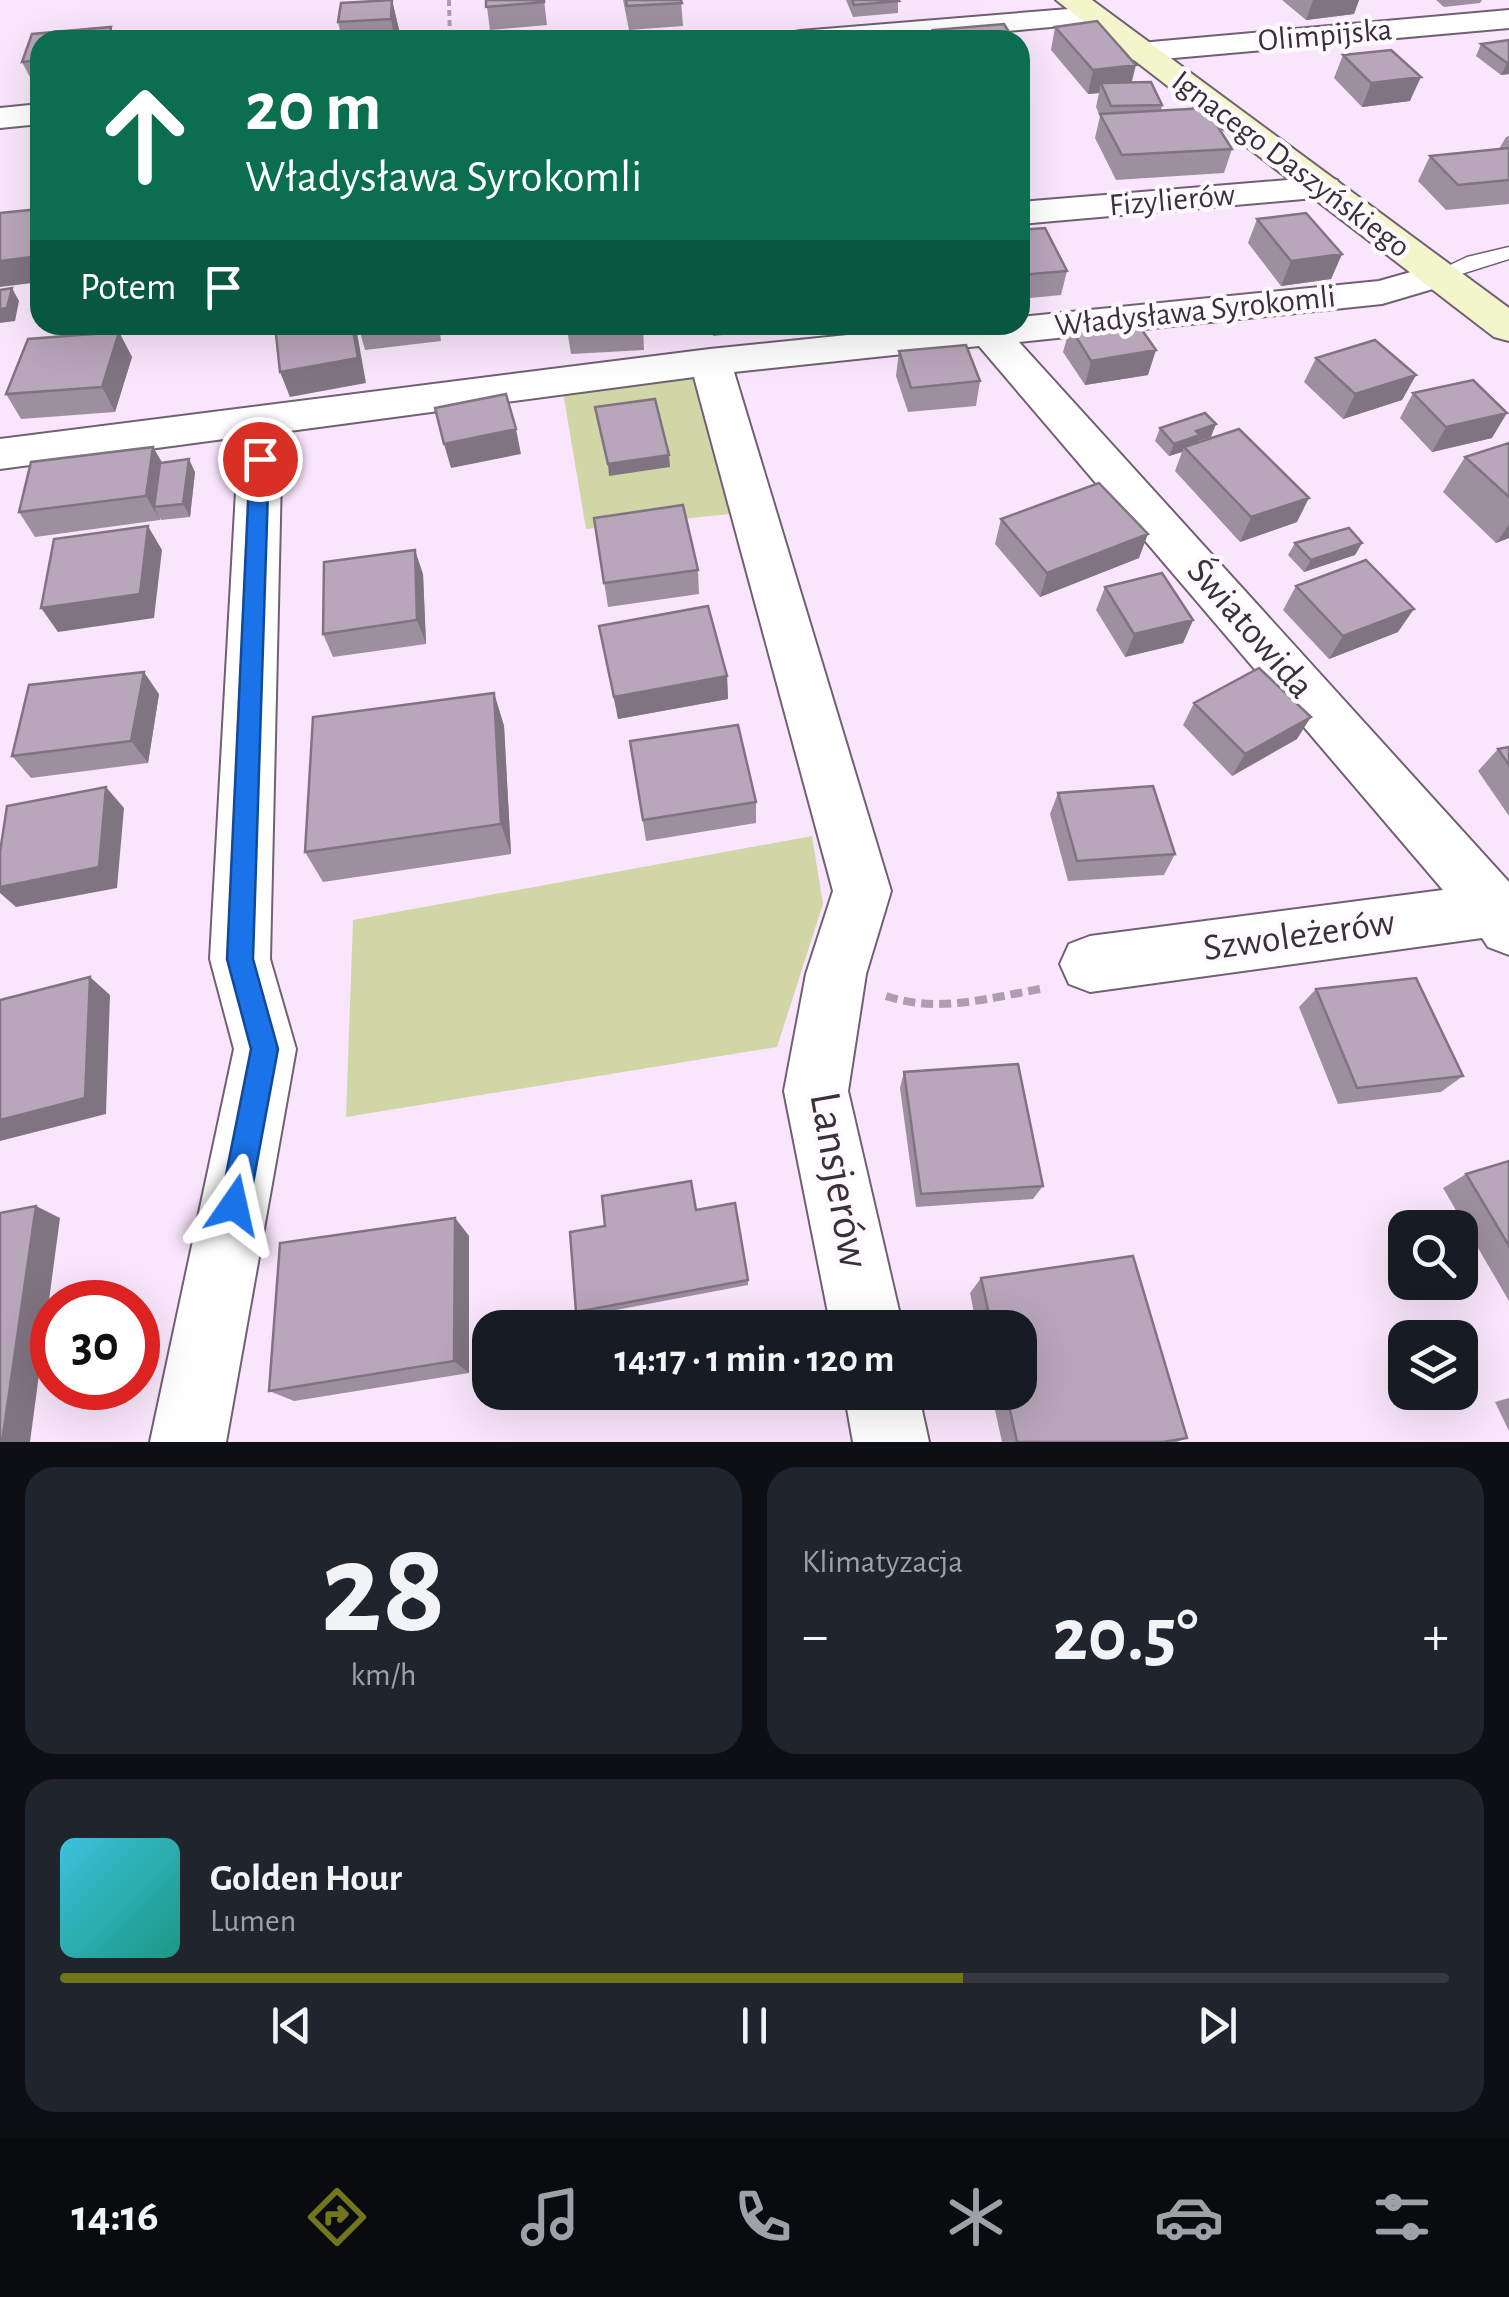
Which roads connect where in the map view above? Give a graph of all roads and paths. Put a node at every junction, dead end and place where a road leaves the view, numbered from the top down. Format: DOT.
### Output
graph roads {
  1 [pos="449,0"];
  2 [pos="1083,8"];
  3 [pos="1509,19"];
  4 [pos="450,30"];
  5 [pos="888,30"];
  6 [pos="1140,52"];
  7 [pos="30,115"];
  8 [pos="0,118"];
  9 [pos="1324,188"];
  10 [pos="1030,212"];
  11 [pos="1509,254"];
  12 [pos="1439,275"];
  13 [pos="1030,328"];
  14 [pos="1509,328"];
  15 [pos="960,335"];
  16 [pos="991,335"];
  17 [pos="710,362"];
  18 [pos="261,421"];
  19 [pos="0,454"];
  20 [pos="1505,915"];
  21 [pos="1090,964"];
  22 [pos="836,974"];
  23 [pos="862,1310"];
  24 [pos="884,1410"];
  25 [pos="188,1442"];
  26 [pos="891,1442"];
  1 -- 4 [label="path"];
  2 -- 5 [label="street"];
  2 -- 6 [label="street, Ignacego Daszyńskiego"];
  3 -- 6 [label="street, Olimpijska"];
  6 -- 9 [label="street, Ignacego Daszyńskiego"];
  7 -- 8 [label="street"];
  9 -- 10 [label="street, Fizylierów"];
  9 -- 12 [label="street, Ignacego Daszyńskiego"];
  11 -- 12 [label="lane"];
  12 -- 13 [label="street, Władysława Syrokomli"];
  12 -- 14 [label="street, Ignacego Daszyńskiego"];
  15 -- 17 [label="street, Władysława Syrokomli"];
  16 -- 20 [label="street, Światowida"];
  17 -- 18 [label="street, Władysława Syrokomli"];
  17 -- 22 [label="street"];
  18 -- 19 [label="street, Władysława Syrokomli"];
  18 -- 25 [label="street"];
  20 -- 21 [label="street, Szwoleżerów"];
  21 -- 22 [label="path"];
  22 -- 23 [label="street, Lansjerów"];
  24 -- 26 [label="street"];
}
